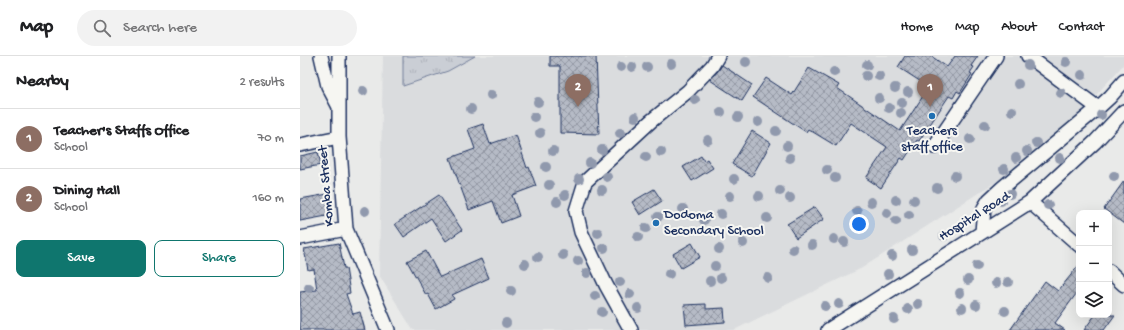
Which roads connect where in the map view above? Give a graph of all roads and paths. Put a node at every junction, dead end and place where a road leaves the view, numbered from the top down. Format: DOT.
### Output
graph roads {
  1 [pos="321,56"];
  2 [pos="339,56"];
  3 [pos="718,56"];
  4 [pos="996,56"];
  5 [pos="1028,56"];
  6 [pos="1124,81"];
  7 [pos="339,108"];
  8 [pos="1098,108"];
  9 [pos="1124,112"];
  10 [pos="339,137"];
  11 [pos="300,145"];
  12 [pos="934,147"];
  13 [pos="1030,202"];
  14 [pos="346,229"];
  15 [pos="982,232"];
  16 [pos="300,238"];
  17 [pos="1076,242"];
  18 [pos="1112,274"];
  19 [pos="1124,285"];
  20 [pos="388,330"];
  21 [pos="631,330"];
  22 [pos="828,330"];
  1 -- 7 [label="street"];
  2 -- 7 [label="street, Komba Street"];
  3 -- 21 [label="street"];
  4 -- 12 [label="street"];
  5 -- 8 [label="street"];
  6 -- 8 [label="street"];
  7 -- 10 [label="street, Komba Street"];
  8 -- 15 [label="street"];
  9 -- 13 [label="street, Hospital Road"];
  10 -- 11 [label="street"];
  10 -- 14 [label="street, Komba Street"];
  13 -- 15 [label="street, Hospital Road"];
  13 -- 17 [label="street"];
  14 -- 16 [label="street"];
  14 -- 20 [label="street, Komba Street"];
  15 -- 22 [label="street, Hospital Road"];
  18 -- 19 [label="street"];
}
